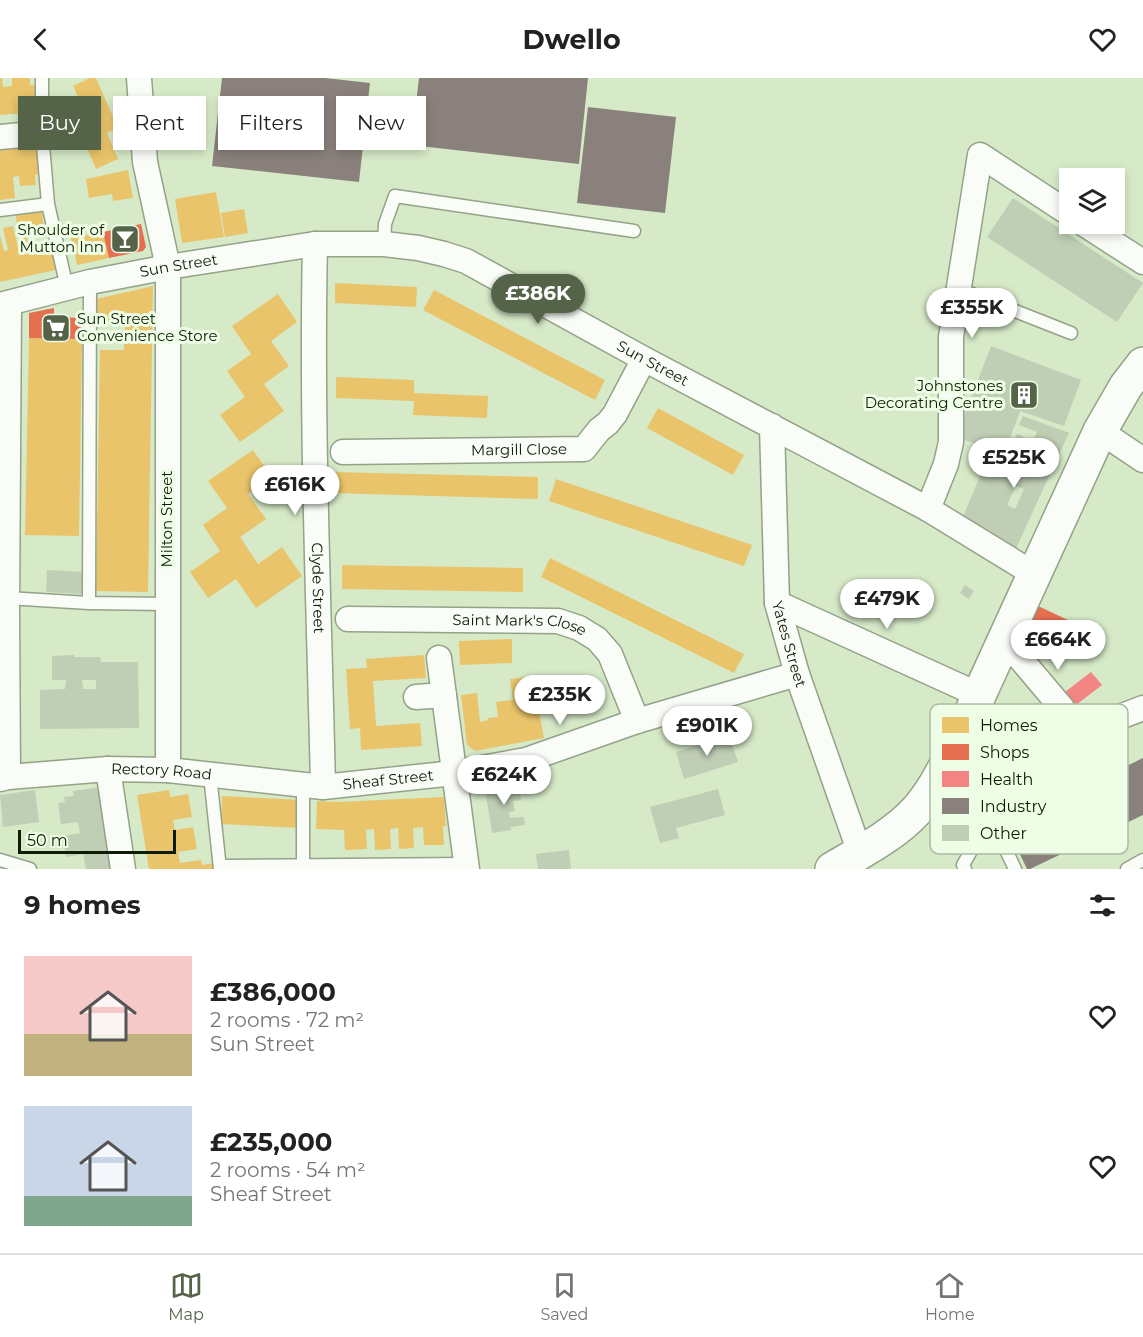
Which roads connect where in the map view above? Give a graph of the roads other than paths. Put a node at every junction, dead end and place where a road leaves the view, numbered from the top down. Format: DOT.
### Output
graph roads {
  1 [pos="42,78"];
  2 [pos="140,78"];
  3 [pos="42,96"];
  4 [pos="18,135"];
  5 [pos="0,137"];
  6 [pos="43,150"];
  7 [pos="48,204"];
  8 [pos="1059,207"];
  9 [pos="0,210"];
  10 [pos="634,231"];
  11 [pos="1100,234"];
  12 [pos="315,244"];
  13 [pos="384,244"];
  14 [pos="1143,262"];
  15 [pos="168,267"];
  16 [pos="79,285"];
  17 [pos="959,289"];
  18 [pos="4,304"];
  19 [pos="1071,333"];
  20 [pos="644,359"];
  21 [pos="1143,364"];
  22 [pos="772,426"];
  23 [pos="1100,431"];
  24 [pos="343,452"];
  25 [pos="4,456"];
  26 [pos="1143,460"];
  27 [pos="928,509"];
  28 [pos="4,528"];
  29 [pos="1034,574"];
  30 [pos="89,603"];
  31 [pos="777,603"];
  32 [pos="167,604"];
  33 [pos="5,606"];
  34 [pos="348,619"];
  35 [pos="1000,648"];
  36 [pos="439,658"];
  37 [pos="797,674"];
  38 [pos="4,688"];
  39 [pos="444,695"];
  40 [pos="979,695"];
  41 [pos="416,697"];
  42 [pos="975,704"];
  43 [pos="1059,704"];
  44 [pos="1143,708"];
  45 [pos="1128,714"];
  46 [pos="637,721"];
  47 [pos="108,769"];
  48 [pos="168,770"];
  49 [pos="454,773"];
  50 [pos="210,775"];
  51 [pos="4,778"];
  52 [pos="313,786"];
  53 [pos="930,792"];
  54 [pos="970,854"];
  55 [pos="1008,854"];
  56 [pos="0,860"];
  57 [pos="1143,860"];
  58 [pos="846,861"];
  59 [pos="466,866"];
  60 [pos="303,867"];
  61 [pos="220,868"];
  62 [pos="30,869"];
  63 [pos="123,869"];
  64 [pos="965,869"];
  65 [pos="1015,869"];
  66 [pos="1127,869"];
  1 -- 3 [label="lane"];
  2 -- 15 [label="street, Milton Street"];
  4 -- 5 [label="street"];
  6 -- 7 [label="lane"];
  7 -- 9 [label="lane"];
  7 -- 16 [label="lane"];
  8 -- 17 [label="street"];
  10 -- 13 [label="lane"];
  11 -- 14 [label="street"];
  12 -- 13 [label="street, Sun Street"];
  12 -- 15 [label="street, Sun Street"];
  12 -- 52 [label="street, Clyde Street"];
  13 -- 20 [label="street, Sun Street"];
  15 -- 16 [label="street, Sun Street"];
  15 -- 32 [label="street, Milton Street"];
  16 -- 18 [label="street, Sun Street"];
  16 -- 30 [label="lane"];
  17 -- 19 [label="lane"];
  17 -- 27 [label="street"];
  18 -- 25 [label="street"];
  20 -- 22 [label="street, Sun Street"];
  20 -- 24 [label="street, Margill Close"];
  21 -- 23 [label="main road"];
  22 -- 27 [label="street, Sun Street"];
  22 -- 31 [label="street, Yates Street"];
  23 -- 26 [label="street"];
  23 -- 29 [label="main road"];
  25 -- 28 [label="street"];
  27 -- 29 [label="street, Sun Street"];
  28 -- 33 [label="street"];
  29 -- 35 [label="main road"];
  30 -- 32 [label="lane"];
  30 -- 33 [label="lane"];
  31 -- 37 [label="street, Yates Street"];
  31 -- 40 [label="street"];
  32 -- 48 [label="street, Milton Street"];
  33 -- 38 [label="street"];
  34 -- 46 [label="street, Saint Mark's Close"];
  35 -- 40 [label="main road"];
  35 -- 43 [label="street"];
  36 -- 39 [label="street"];
  37 -- 46 [label="street, Sheaf Street"];
  37 -- 58 [label="street, Yates Street"];
  38 -- 51 [label="street"];
  39 -- 41 [label="street"];
  39 -- 49 [label="street"];
  40 -- 42 [label="main road"];
  44 -- 45 [label="street"];
  46 -- 49 [label="street, Sheaf Street"];
  47 -- 48 [label="street, Rectory Road"];
  47 -- 51 [label="street, Rectory Road"];
  47 -- 63 [label="street"];
  48 -- 50 [label="street, Rectory Road"];
  49 -- 52 [label="street, Sheaf Street"];
  49 -- 59 [label="street"];
  50 -- 52 [label="street, Rectory Road"];
  50 -- 61 [label="lane"];
  52 -- 60 [label="lane"];
  53 -- 58 [label="main road"];
  54 -- 64 [label="lane"];
  55 -- 65 [label="lane"];
  56 -- 62 [label="lane"];
  57 -- 66 [label="lane"];
  59 -- 60 [label="lane"];
  60 -- 61 [label="lane"];
}
